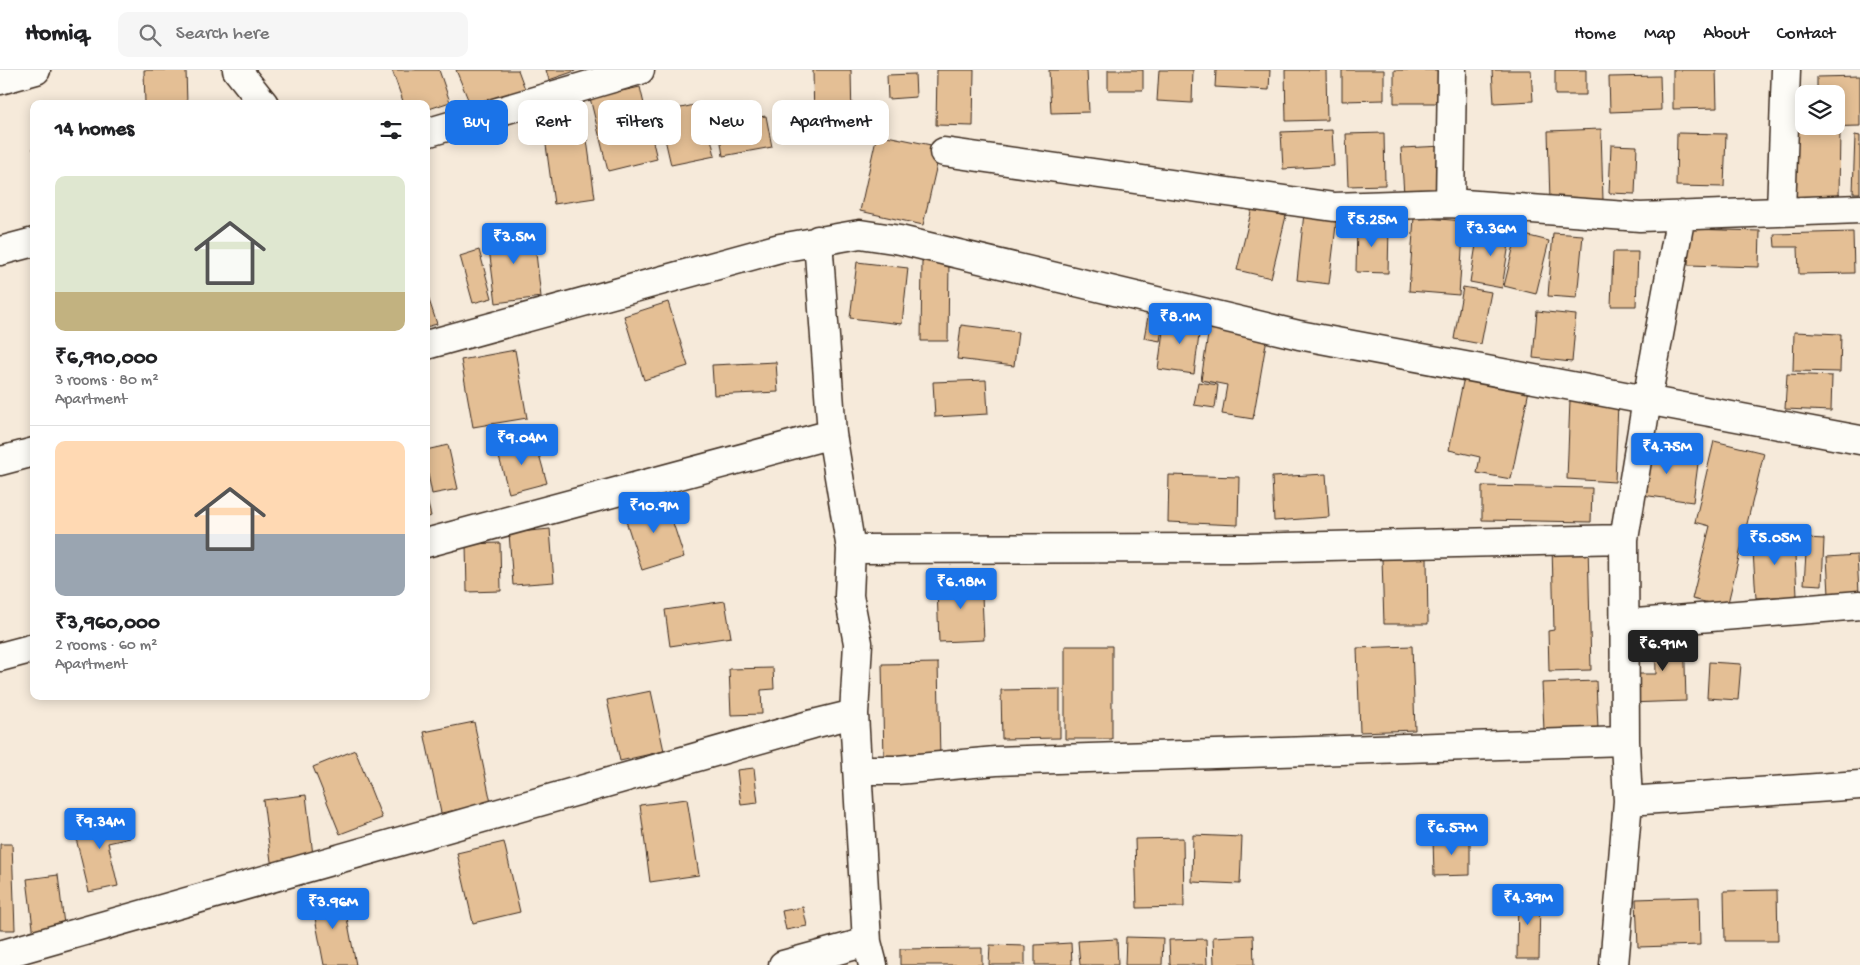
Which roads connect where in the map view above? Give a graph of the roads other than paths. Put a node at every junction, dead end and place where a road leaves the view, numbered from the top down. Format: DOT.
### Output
graph roads {
  1 [pos="36,70"];
  2 [pos="236,70"];
  3 [pos="640,70"];
  4 [pos="1452,70"];
  5 [pos="1786,70"];
  6 [pos="0,80"];
  7 [pos="261,100"];
  8 [pos="430,132"];
  9 [pos="944,152"];
  10 [pos="1450,203"];
  11 [pos="1860,209"];
  12 [pos="1781,211"];
  13 [pos="1681,215"];
  14 [pos="818,240"];
  15 [pos="30,243"];
  16 [pos="0,251"];
  17 [pos="430,344"];
  18 [pos="1647,400"];
  19 [pos="832,434"];
  20 [pos="1860,440"];
  21 [pos="30,453"];
  22 [pos="0,461"];
  23 [pos="1624,539"];
  24 [pos="430,542"];
  25 [pos="851,549"];
  26 [pos="1860,605"];
  27 [pos="1624,624"];
  28 [pos="30,649"];
  29 [pos="0,657"];
  30 [pos="854,714"];
  31 [pos="1625,741"];
  32 [pos="857,770"];
  33 [pos="1860,785"];
  34 [pos="1628,801"];
  35 [pos="0,954"];
  36 [pos="870,954"];
  37 [pos="783,965"];
  38 [pos="1614,965"];
  1 -- 6 [label="street"];
  2 -- 7 [label="street"];
  3 -- 8 [label="street"];
  4 -- 10 [label="street"];
  5 -- 12 [label="street"];
  9 -- 10 [label="street"];
  10 -- 13 [label="street"];
  11 -- 12 [label="street"];
  12 -- 13 [label="street"];
  13 -- 18 [label="street"];
  14 -- 17 [label="street"];
  14 -- 18 [label="street"];
  14 -- 19 [label="street"];
  15 -- 16 [label="street"];
  18 -- 20 [label="street"];
  18 -- 23 [label="street"];
  19 -- 24 [label="street"];
  19 -- 25 [label="street"];
  21 -- 22 [label="street"];
  23 -- 25 [label="street"];
  23 -- 27 [label="street"];
  25 -- 30 [label="street"];
  26 -- 27 [label="street"];
  27 -- 31 [label="street"];
  28 -- 29 [label="street"];
  30 -- 32 [label="street"];
  30 -- 35 [label="street"];
  31 -- 32 [label="street"];
  31 -- 34 [label="street"];
  32 -- 36 [label="street"];
  33 -- 34 [label="street"];
  34 -- 38 [label="street"];
  36 -- 37 [label="street"];
}
